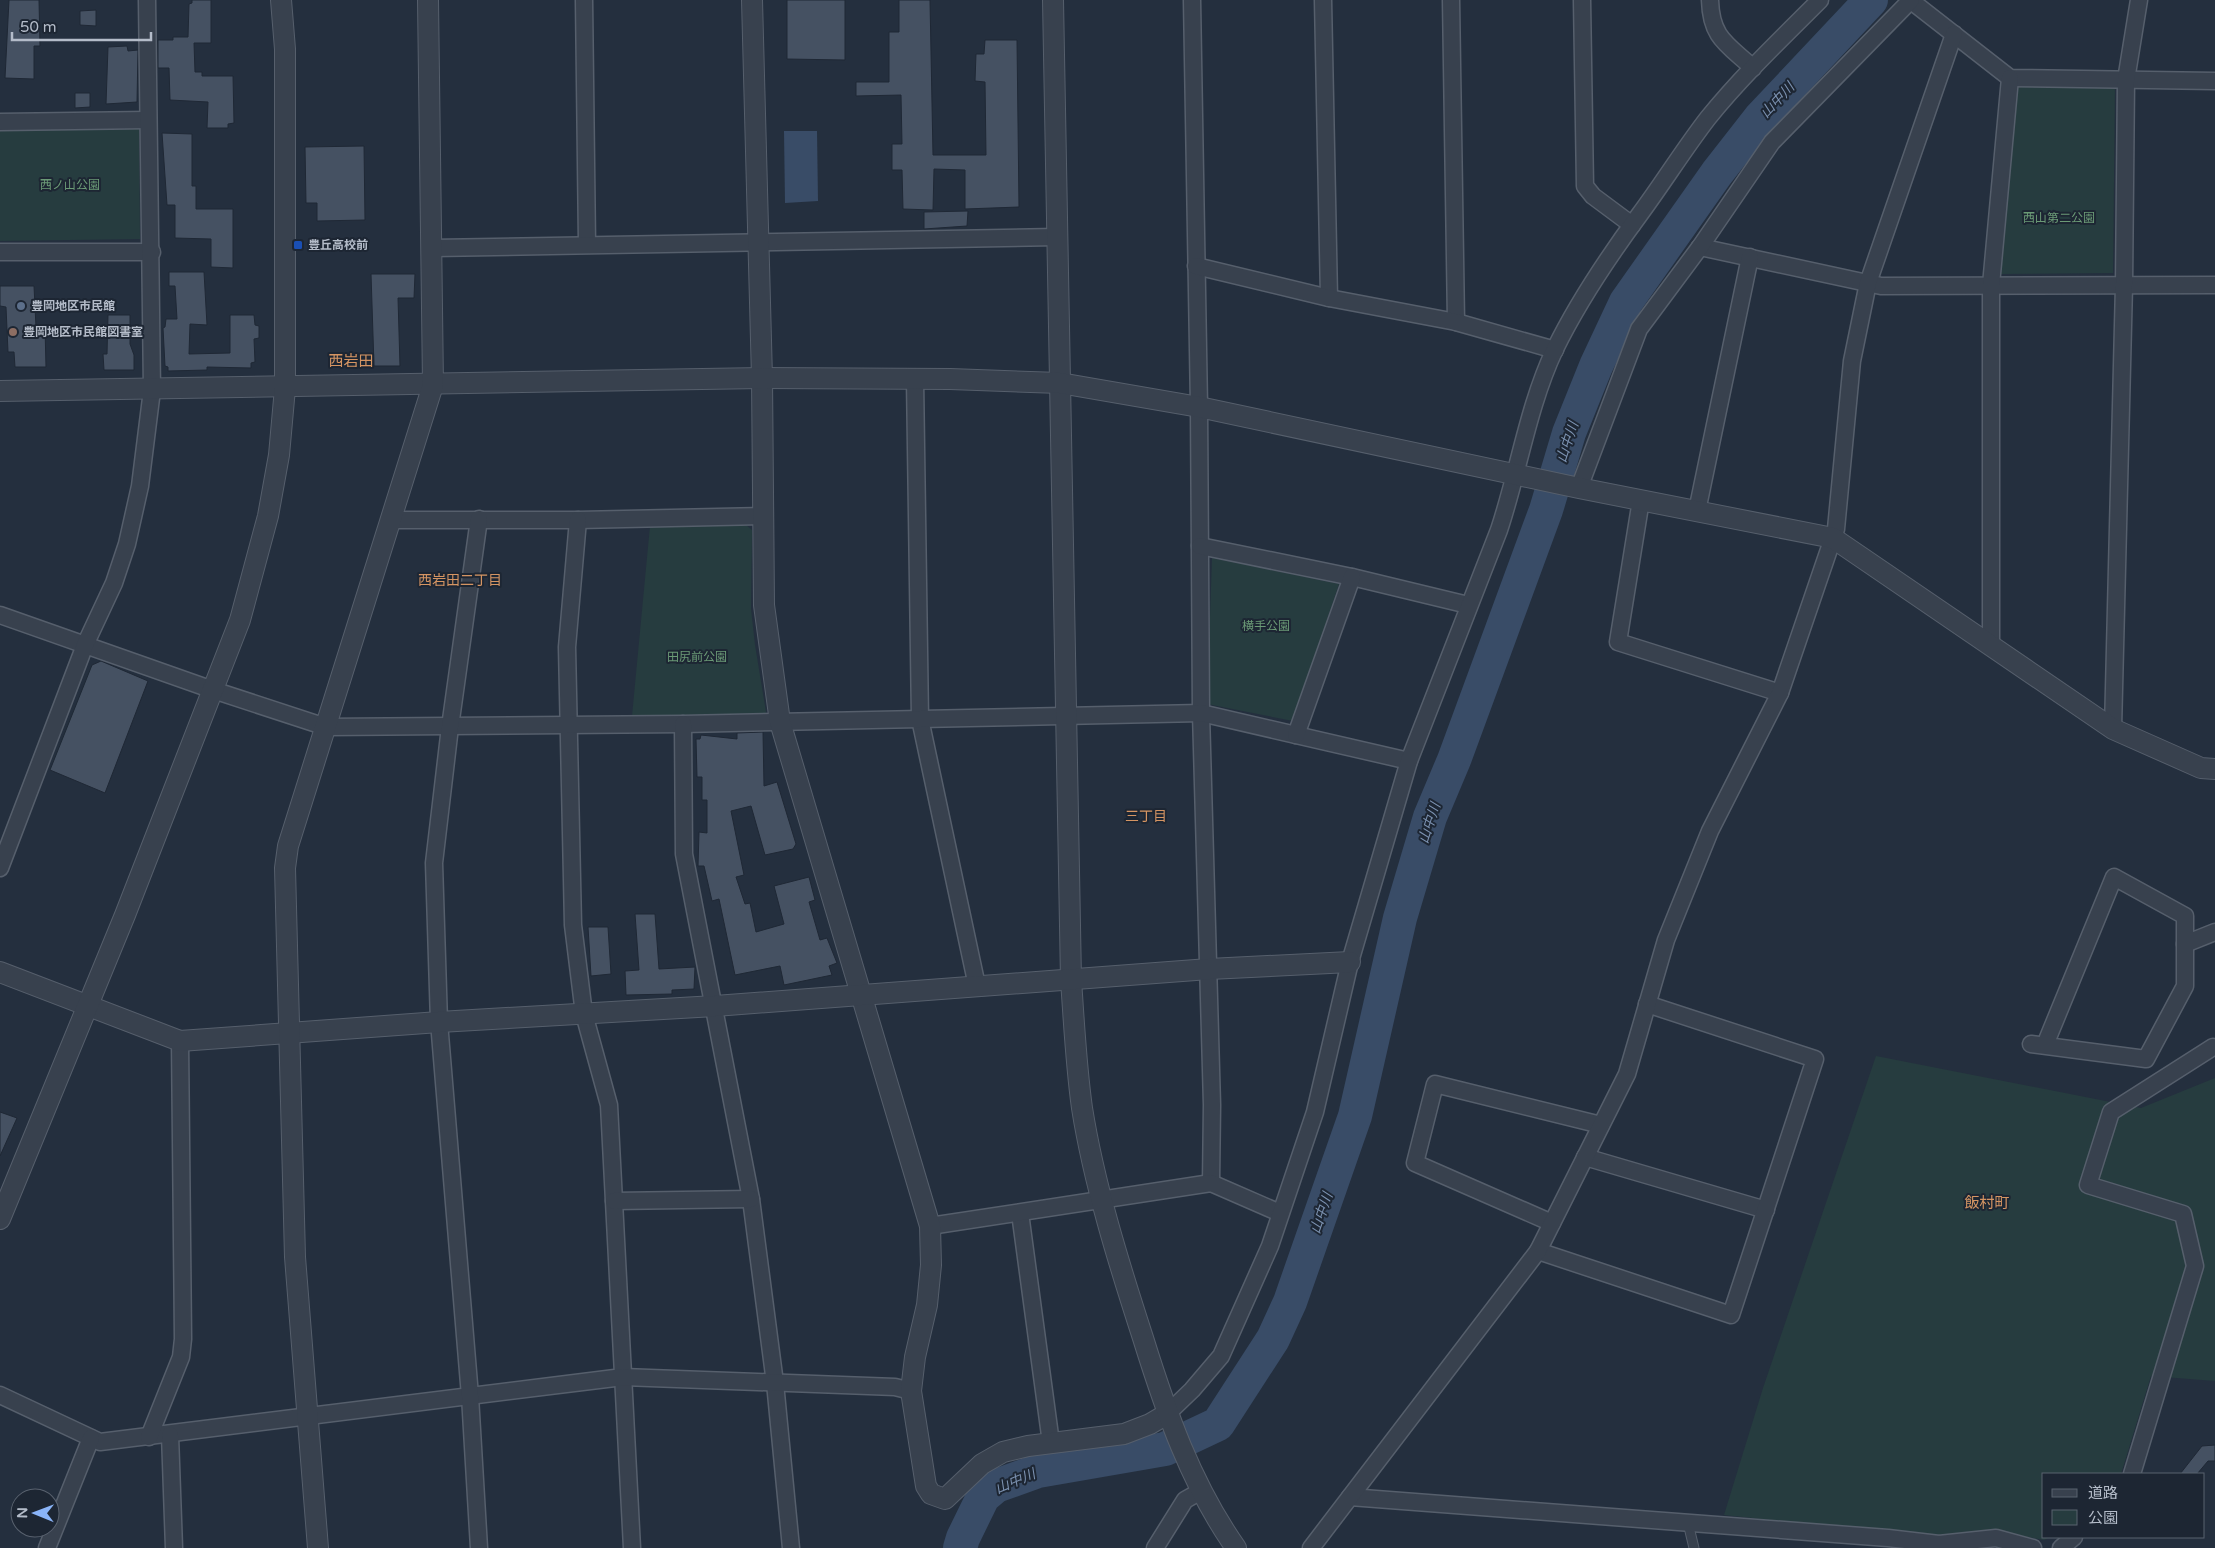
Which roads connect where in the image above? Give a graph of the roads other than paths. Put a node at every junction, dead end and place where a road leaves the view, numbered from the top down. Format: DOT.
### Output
graph roads {
  1 [pos="147,0"];
  2 [pos="281,0"];
  3 [pos="428,0"];
  4 [pos="584,0"];
  5 [pos="752,0"];
  6 [pos="1053,0"];
  7 [pos="1192,0"];
  8 [pos="1324,0"];
  9 [pos="1450,0"];
  10 [pos="1582,0"];
  11 [pos="1710,0"];
  12 [pos="1820,0"];
  13 [pos="1910,0"];
  14 [pos="2139,0"];
  15 [pos="1954,34"];
  16 [pos="1753,68"];
  17 [pos="2010,78"];
  18 [pos="2126,80"];
  19 [pos="2215,81"];
  20 [pos="148,120"];
  21 [pos="0,122"];
  22 [pos="1632,225"];
  23 [pos="1057,237"];
  24 [pos="757,242"];
  25 [pos="587,244"];
  26 [pos="1700,246"];
  27 [pos="433,248"];
  28 [pos="0,252"];
  29 [pos="152,252"];
  30 [pos="1750,257"];
  31 [pos="1196,266"];
  32 [pos="1868,283"];
  33 [pos="2124,285"];
  34 [pos="2215,285"];
  35 [pos="1990,286"];
  36 [pos="1329,298"];
  37 [pos="1456,322"];
  38 [pos="1555,350"];
  39 [pos="762,378"];
  40 [pos="915,379"];
  41 [pos="1060,383"];
  42 [pos="433,385"];
  43 [pos="285,388"];
  44 [pos="152,390"];
  45 [pos="0,391"];
  46 [pos="1199,407"];
  47 [pos="1519,475"];
  48 [pos="1575,487"];
  49 [pos="1641,500"];
  50 [pos="1697,511"];
  51 [pos="764,516"];
  52 [pos="391,520"];
  53 [pos="479,520"];
  54 [pos="578,520"];
  55 [pos="1833,538"];
  56 [pos="1200,546"];
  57 [pos="1352,577"];
  58 [pos="1468,605"];
  59 [pos="0,615"];
  60 [pos="85,645"];
  61 [pos="1991,646"];
  62 [pos="213,690"];
  63 [pos="1780,693"];
  64 [pos="1201,713"];
  65 [pos="1067,717"];
  66 [pos="920,719"];
  67 [pos="780,722"];
  68 [pos="567,724"];
  69 [pos="684,724"];
  70 [pos="326,727"];
  71 [pos="450,727"];
  72 [pos="2113,729"];
  73 [pos="1296,735"];
  74 [pos="1409,761"];
  75 [pos="2215,769"];
  76 [pos="0,868"];
  77 [pos="2215,932"];
  78 [pos="2185,944"];
  79 [pos="1350,962"];
  80 [pos="1209,969"];
  81 [pos="0,972"];
  82 [pos="1071,980"];
  83 [pos="976,986"];
  84 [pos="860,994"];
  85 [pos="1647,1004"];
  86 [pos="88,1005"];
  87 [pos="715,1006"];
  88 [pos="584,1014"];
  89 [pos="439,1022"];
  90 [pos="289,1034"];
  91 [pos="180,1042"];
  92 [pos="2214,1047"];
  93 [pos="1601,1125"];
  94 [pos="1586,1157"];
  95 [pos="1211,1183"];
  96 [pos="751,1199"];
  97 [pos="614,1201"];
  98 [pos="1103,1201"];
  99 [pos="1766,1210"];
  100 [pos="1020,1213"];
  101 [pos="1280,1213"];
  102 [pos="0,1220"];
  103 [pos="1552,1223"];
  104 [pos="930,1226"];
  105 [pos="1538,1251"];
  106 [pos="623,1377"];
  107 [pos="775,1382"];
  108 [pos="912,1391"];
  109 [pos="0,1396"];
  110 [pos="470,1396"];
  111 [pos="1167,1414"];
  112 [pos="309,1416"];
  113 [pos="170,1435"];
  114 [pos="148,1437"];
  115 [pos="90,1438"];
  116 [pos="1051,1443"];
  117 [pos="2132,1473"];
  118 [pos="1201,1491"];
  119 [pos="1350,1497"];
  120 [pos="1688,1523"];
  121 [pos="2073,1538"];
  122 [pos="1888,1543"];
  123 [pos="47,1548"];
  124 [pos="174,1548"];
  125 [pos="318,1548"];
  126 [pos="479,1548"];
  127 [pos="632,1548"];
  128 [pos="791,1548"];
  129 [pos="1155,1548"];
  130 [pos="1236,1548"];
  131 [pos="1311,1548"];
  132 [pos="1694,1548"];
  133 [pos="2032,1548"];
  134 [pos="2061,1548"];
  1 -- 20 [label="street"];
  2 -- 43 [label="street"];
  3 -- 27 [label="street"];
  4 -- 25 [label="street"];
  5 -- 24 [label="street"];
  6 -- 23 [label="street"];
  7 -- 31 [label="street"];
  8 -- 36 [label="street"];
  9 -- 37 [label="street"];
  10 -- 22 [label="street"];
  11 -- 16 [label="street"];
  12 -- 16 [label="street"];
  13 -- 15 [label="street"];
  13 -- 26 [label="street"];
  14 -- 18 [label="street"];
  15 -- 17 [label="street"];
  15 -- 32 [label="street"];
  16 -- 22 [label="street"];
  17 -- 18 [label="street"];
  17 -- 35 [label="street"];
  18 -- 19 [label="street"];
  18 -- 33 [label="street"];
  20 -- 21 [label="street"];
  20 -- 29 [label="street"];
  22 -- 38 [label="street"];
  23 -- 24 [label="street"];
  23 -- 41 [label="street"];
  24 -- 25 [label="street"];
  24 -- 39 [label="street"];
  25 -- 27 [label="street"];
  26 -- 30 [label="street"];
  26 -- 48 [label="street"];
  27 -- 42 [label="street"];
  28 -- 29 [label="street"];
  29 -- 44 [label="street"];
  30 -- 32 [label="street"];
  30 -- 50 [label="street"];
  31 -- 36 [label="street"];
  31 -- 46 [label="street"];
  32 -- 35 [label="street"];
  32 -- 55 [label="street"];
  33 -- 34 [label="street"];
  33 -- 35 [label="street"];
  33 -- 72 [label="street"];
  35 -- 61 [label="street"];
  36 -- 37 [label="street"];
  37 -- 38 [label="street"];
  38 -- 47 [label="street"];
  39 -- 40 [label="street"];
  39 -- 42 [label="street"];
  39 -- 51 [label="street"];
  40 -- 41 [label="street"];
  40 -- 66 [label="street"];
  41 -- 46 [label="street"];
  41 -- 65 [label="street"];
  42 -- 43 [label="street"];
  42 -- 52 [label="street"];
  43 -- 44 [label="street"];
  43 -- 62 [label="street"];
  44 -- 45 [label="street"];
  44 -- 60 [label="street"];
  46 -- 47 [label="street"];
  46 -- 56 [label="street"];
  47 -- 48 [label="street"];
  47 -- 58 [label="street"];
  48 -- 49 [label="street"];
  49 -- 50 [label="street"];
  49 -- 63 [label="street"];
  50 -- 55 [label="street"];
  51 -- 54 [label="street"];
  51 -- 67 [label="street"];
  52 -- 53 [label="street"];
  52 -- 70 [label="street"];
  53 -- 54 [label="street"];
  53 -- 71 [label="street"];
  54 -- 68 [label="street"];
  55 -- 61 [label="street"];
  55 -- 63 [label="street"];
  56 -- 57 [label="street"];
  56 -- 64 [label="street"];
  57 -- 58 [label="street"];
  57 -- 73 [label="street"];
  58 -- 74 [label="street"];
  59 -- 60 [label="street"];
  60 -- 62 [label="street"];
  60 -- 76 [label="street"];
  61 -- 72 [label="street"];
  62 -- 70 [label="street"];
  62 -- 86 [label="street"];
  63 -- 85 [label="street"];
  64 -- 65 [label="street"];
  64 -- 73 [label="street"];
  64 -- 80 [label="street"];
  65 -- 66 [label="street"];
  65 -- 82 [label="street"];
  66 -- 67 [label="street"];
  66 -- 83 [label="street"];
  67 -- 69 [label="street"];
  67 -- 84 [label="street"];
  68 -- 69 [label="street"];
  68 -- 71 [label="street"];
  68 -- 88 [label="street"];
  69 -- 87 [label="street"];
  70 -- 71 [label="street"];
  70 -- 90 [label="street"];
  71 -- 89 [label="street"];
  72 -- 75 [label="street"];
  73 -- 74 [label="street"];
  74 -- 79 [label="street"];
  77 -- 78 [label="street"];
  78 -- 78 [label="street"];
  79 -- 80 [label="street"];
  79 -- 101 [label="street"];
  80 -- 82 [label="street"];
  80 -- 95 [label="street"];
  81 -- 86 [label="street"];
  82 -- 83 [label="street"];
  82 -- 98 [label="street"];
  83 -- 84 [label="street"];
  84 -- 87 [label="street"];
  84 -- 104 [label="street"];
  85 -- 93 [label="street"];
  85 -- 99 [label="street"];
  86 -- 91 [label="street"];
  86 -- 102 [label="street"];
  87 -- 88 [label="street"];
  87 -- 96 [label="street"];
  88 -- 89 [label="street"];
  88 -- 97 [label="street"];
  89 -- 90 [label="street"];
  89 -- 110 [label="street"];
  90 -- 91 [label="street"];
  90 -- 112 [label="street"];
  91 -- 114 [label="street"];
  92 -- 117 [label="street"];
  93 -- 94 [label="street"];
  93 -- 103 [label="street"];
  94 -- 99 [label="street"];
  94 -- 103 [label="street"];
  95 -- 98 [label="street"];
  95 -- 101 [label="street"];
  96 -- 97 [label="street"];
  96 -- 107 [label="street"];
  97 -- 106 [label="street"];
  98 -- 100 [label="street"];
  98 -- 111 [label="street"];
  99 -- 105 [label="street"];
  100 -- 104 [label="street"];
  100 -- 116 [label="street"];
  101 -- 111 [label="street"];
  103 -- 105 [label="street"];
  104 -- 108 [label="street"];
  105 -- 119 [label="street"];
  106 -- 107 [label="street"];
  106 -- 110 [label="street"];
  106 -- 127 [label="street"];
  107 -- 108 [label="street"];
  107 -- 128 [label="street"];
  108 -- 116 [label="street"];
  109 -- 115 [label="street"];
  110 -- 112 [label="street"];
  110 -- 126 [label="street"];
  111 -- 116 [label="street"];
  111 -- 118 [label="street"];
  112 -- 113 [label="street"];
  112 -- 125 [label="street"];
  113 -- 114 [label="street"];
  113 -- 124 [label="street"];
  114 -- 115 [label="street"];
  115 -- 123 [label="street"];
  118 -- 129 [label="street"];
  118 -- 130 [label="street"];
  119 -- 120 [label="street"];
  119 -- 131 [label="street"];
  120 -- 122 [label="street"];
  120 -- 132 [label="lane"];
  121 -- 134 [label="street"];
  122 -- 133 [label="street"];
}
